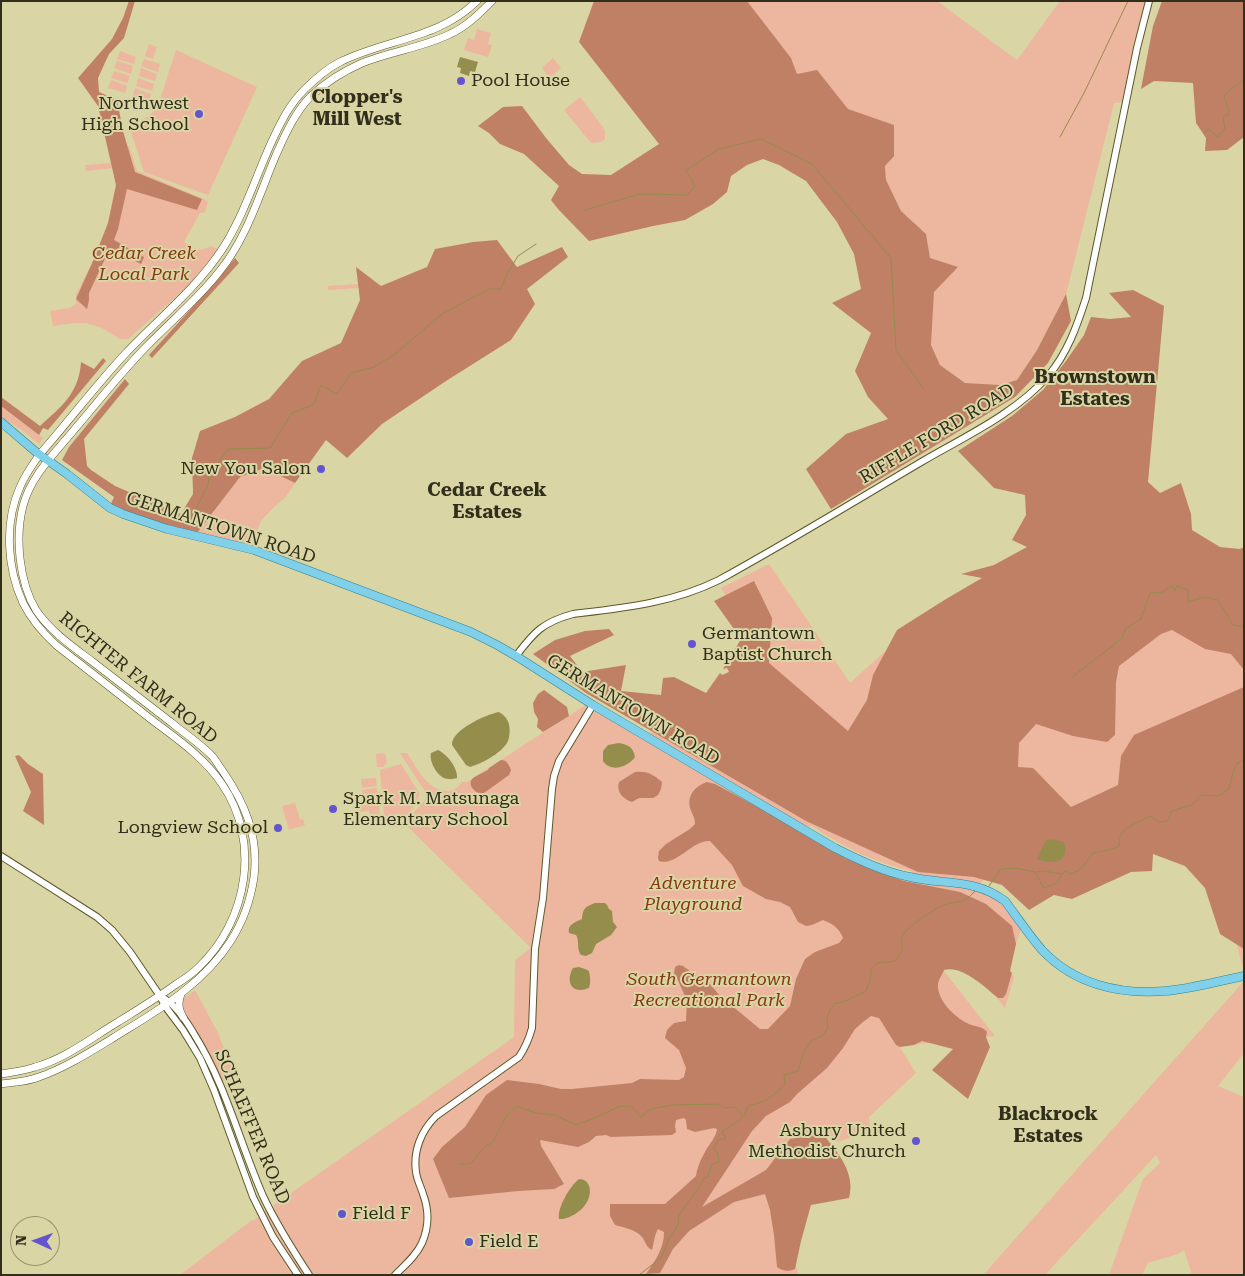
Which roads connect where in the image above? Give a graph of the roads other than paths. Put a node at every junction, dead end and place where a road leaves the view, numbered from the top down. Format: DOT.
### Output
graph roads {
  1 [pos="477,1"];
  2 [pos="492,1"];
  3 [pos="1149,1"];
  4 [pos="1,422"];
  5 [pos="40,454"];
  6 [pos="48,460"];
  7 [pos="516,656"];
  8 [pos="593,705"];
  9 [pos="1,856"];
  10 [pos="1244,976"];
  11 [pos="182,993"];
  12 [pos="160,996"];
  13 [pos="167,1004"];
  14 [pos="183,1017"];
  15 [pos="1,1074"];
  16 [pos="1,1084"];
  17 [pos="298,1275"];
  18 [pos="309,1275"];
  19 [pos="395,1275"];
  1 -- 5 [label="main road, RICHTER FARM ROAD"];
  2 -- 6 [label="main road, RICHTER FARM ROAD"];
  3 -- 7 [label="street, RIFFLE FORD ROAD"];
  4 -- 5 [label="main road, GERMANTOWN ROAD"];
  5 -- 6 [label="main road, GERMANTOWN ROAD"];
  5 -- 12 [label="main road, RICHTER FARM ROAD"];
  6 -- 7 [label="main road, GERMANTOWN ROAD"];
  6 -- 11 [label="main road, RICHTER FARM ROAD"];
  7 -- 8 [label="main road, GERMANTOWN ROAD"];
  8 -- 10 [label="main road, GERMANTOWN ROAD"];
  8 -- 19 [label="street"];
  9 -- 12 [label="street, SCHAEFFER ROAD"];
  11 -- 13 [label="main road, RICHTER FARM ROAD"];
  11 -- 14 [label="main road"];
  12 -- 13 [label="street, SCHAEFFER ROAD"];
  12 -- 15 [label="main road, RICHTER FARM ROAD"];
  13 -- 14 [label="street, SCHAEFFER ROAD"];
  13 -- 16 [label="main road, RICHTER FARM ROAD"];
  13 -- 17 [label="street, SCHAEFFER ROAD"];
  14 -- 18 [label="street, SCHAEFFER ROAD"];
}
